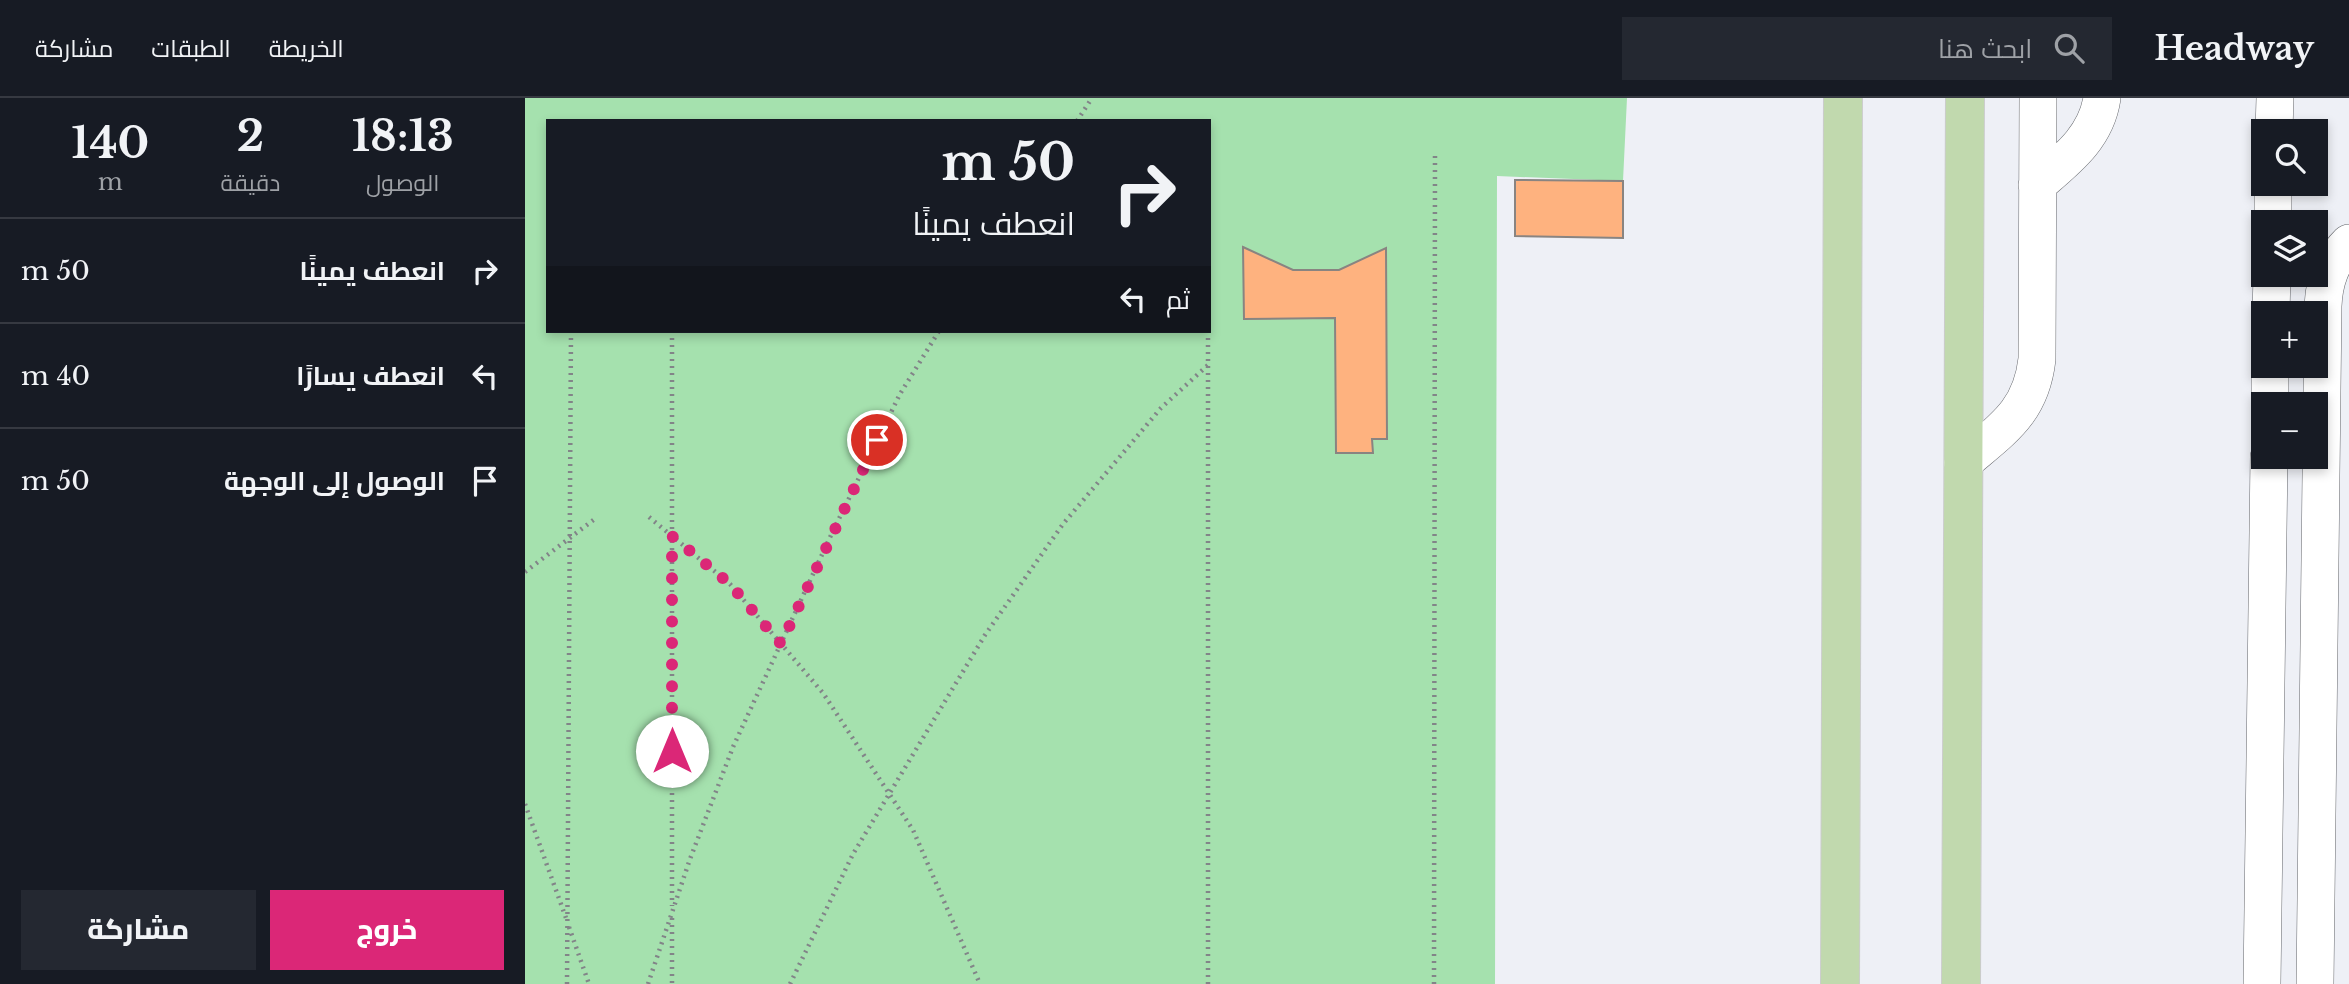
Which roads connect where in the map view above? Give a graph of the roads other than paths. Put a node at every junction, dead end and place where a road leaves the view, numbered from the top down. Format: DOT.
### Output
graph roads {
  1 [pos="1843,98"];
  2 [pos="1965,98"];
  3 [pos="2038,98"];
  4 [pos="2102,98"];
  5 [pos="2275,98"];
  6 [pos="2274,119"];
  7 [pos="2037,185"];
  8 [pos="2349,243"];
  9 [pos="1963,463"];
  10 [pos="2269,469"];
  11 [pos="1840,984"];
  12 [pos="1961,984"];
  13 [pos="2262,984"];
  14 [pos="2315,984"];
  1 -- 11 [label="main road"];
  2 -- 9 [label="main road"];
  3 -- 7 [label="street"];
  4 -- 7 [label="street"];
  5 -- 6 [label="street"];
  7 -- 9 [label="street"];
  8 -- 14 [label="street"];
  9 -- 12 [label="main road"];
  10 -- 13 [label="street"];
}
